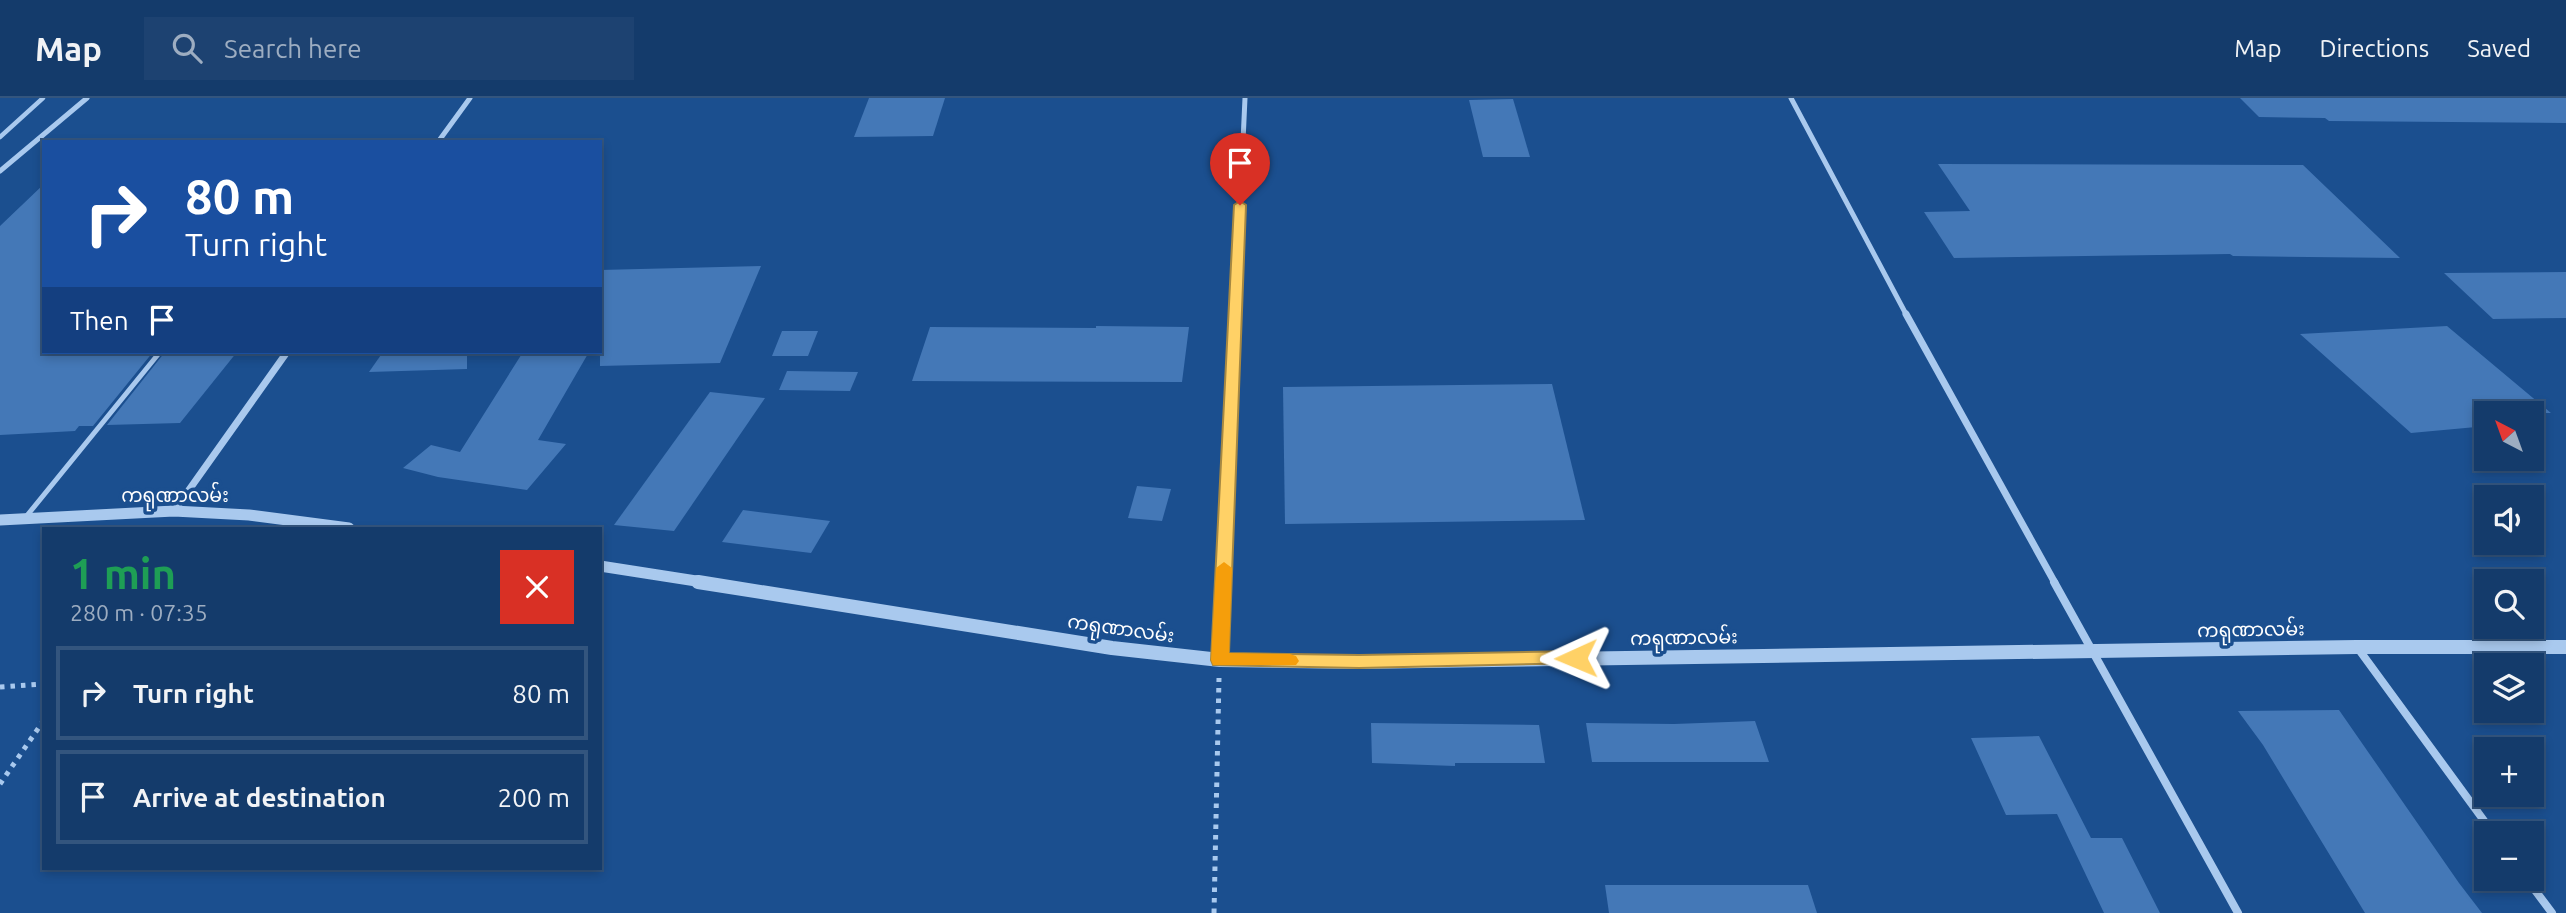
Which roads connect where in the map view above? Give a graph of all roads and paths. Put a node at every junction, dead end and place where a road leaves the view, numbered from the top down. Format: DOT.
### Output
graph roads {
  1 [pos="43,98"];
  2 [pos="87,98"];
  3 [pos="470,98"];
  4 [pos="1245,98"];
  5 [pos="1791,98"];
  6 [pos="0,136"];
  7 [pos="439,140"];
  8 [pos="0,171"];
  9 [pos="158,354"];
  10 [pos="286,354"];
  11 [pos="174,511"];
  12 [pos="26,518"];
  13 [pos="0,520"];
  14 [pos="342,527"];
  15 [pos="602,566"];
  16 [pos="2357,647"];
  17 [pos="2566,647"];
  18 [pos="2092,650"];
  19 [pos="1220,660"];
  20 [pos="42,684"];
  21 [pos="0,687"];
  22 [pos="42,723"];
  23 [pos="0,784"];
  24 [pos="2484,821"];
  25 [pos="2536,891"];
  26 [pos="1213,913"];
  27 [pos="2238,913"];
  28 [pos="2552,913"];
  1 -- 6 [label="lane"];
  2 -- 8 [label="street"];
  3 -- 7 [label="street"];
  4 -- 19 [label="street"];
  5 -- 18 [label="street"];
  9 -- 12 [label="lane"];
  10 -- 11 [label="street"];
  11 -- 12 [label="street, ကရုဏာလမ်း"];
  11 -- 14 [label="street, ကရုဏာလမ်း"];
  12 -- 13 [label="street, ကရုဏာလမ်း"];
  15 -- 19 [label="street, ကရုဏာလမ်း"];
  16 -- 17 [label="street, ကရုဏာလမ်း"];
  16 -- 18 [label="street, ကရုဏာလမ်း"];
  16 -- 24 [label="street"];
  18 -- 19 [label="street, ကရုဏာလမ်း"];
  18 -- 27 [label="street"];
  19 -- 26 [label="path"];
  20 -- 21 [label="path"];
  22 -- 23 [label="path"];
  25 -- 28 [label="street"];
}
